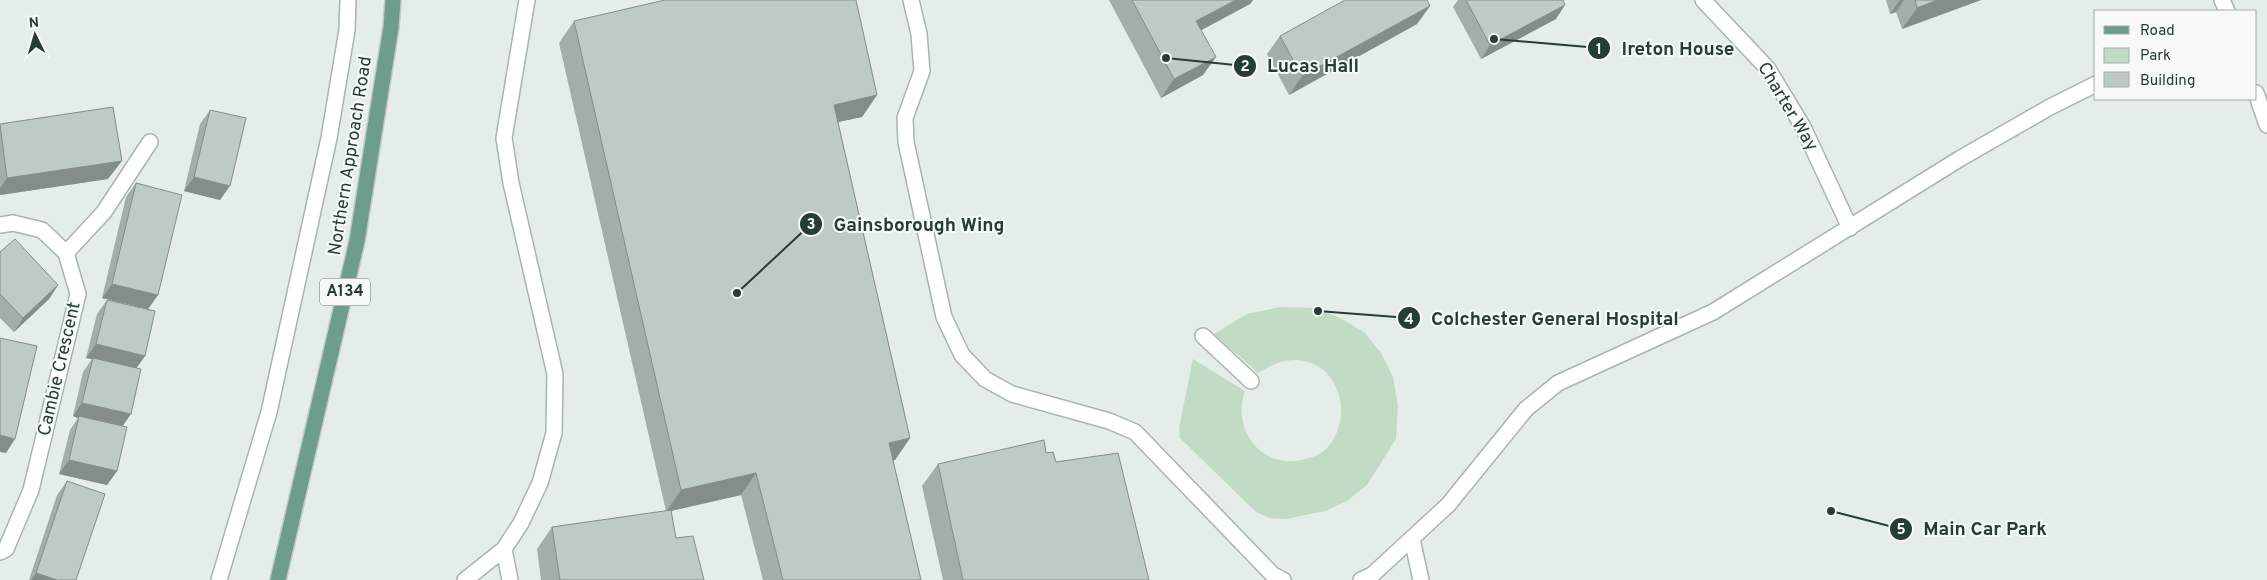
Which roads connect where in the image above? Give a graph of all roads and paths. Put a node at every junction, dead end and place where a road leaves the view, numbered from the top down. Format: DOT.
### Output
graph roads {
  1 [pos="348,0"];
  2 [pos="394,0"];
  3 [pos="527,0"];
  4 [pos="911,0"];
  5 [pos="1703,0"];
  6 [pos="2094,85"];
  7 [pos="2257,96"];
  8 [pos="2267,125"];
  9 [pos="150,142"];
  10 [pos="0,225"];
  11 [pos="1850,228"];
  12 [pos="66,253"];
  13 [pos="1203,336"];
  14 [pos="1251,381"];
  15 [pos="1412,539"];
  16 [pos="504,549"];
  17 [pos="0,552"];
  18 [pos="1369,578"];
  19 [pos="219,580"];
  20 [pos="278,580"];
  21 [pos="465,580"];
  22 [pos="510,580"];
  23 [pos="1283,580"];
  24 [pos="1420,580"];
  1 -- 19 [label="street"];
  2 -- 20 [label="main road, Northern Approach Road / A134"];
  3 -- 16 [label="street"];
  4 -- 23 [label="street"];
  5 -- 11 [label="street, Charter Way"];
  6 -- 11 [label="street"];
  7 -- 8 [label="street"];
  9 -- 12 [label="street"];
  10 -- 12 [label="street, Cambie Crescent"];
  11 -- 15 [label="street"];
  12 -- 17 [label="street, Cambie Crescent"];
  13 -- 14 [label="street"];
  15 -- 18 [label="street"];
  15 -- 24 [label="street"];
  16 -- 21 [label="street"];
  16 -- 22 [label="street"];
}
